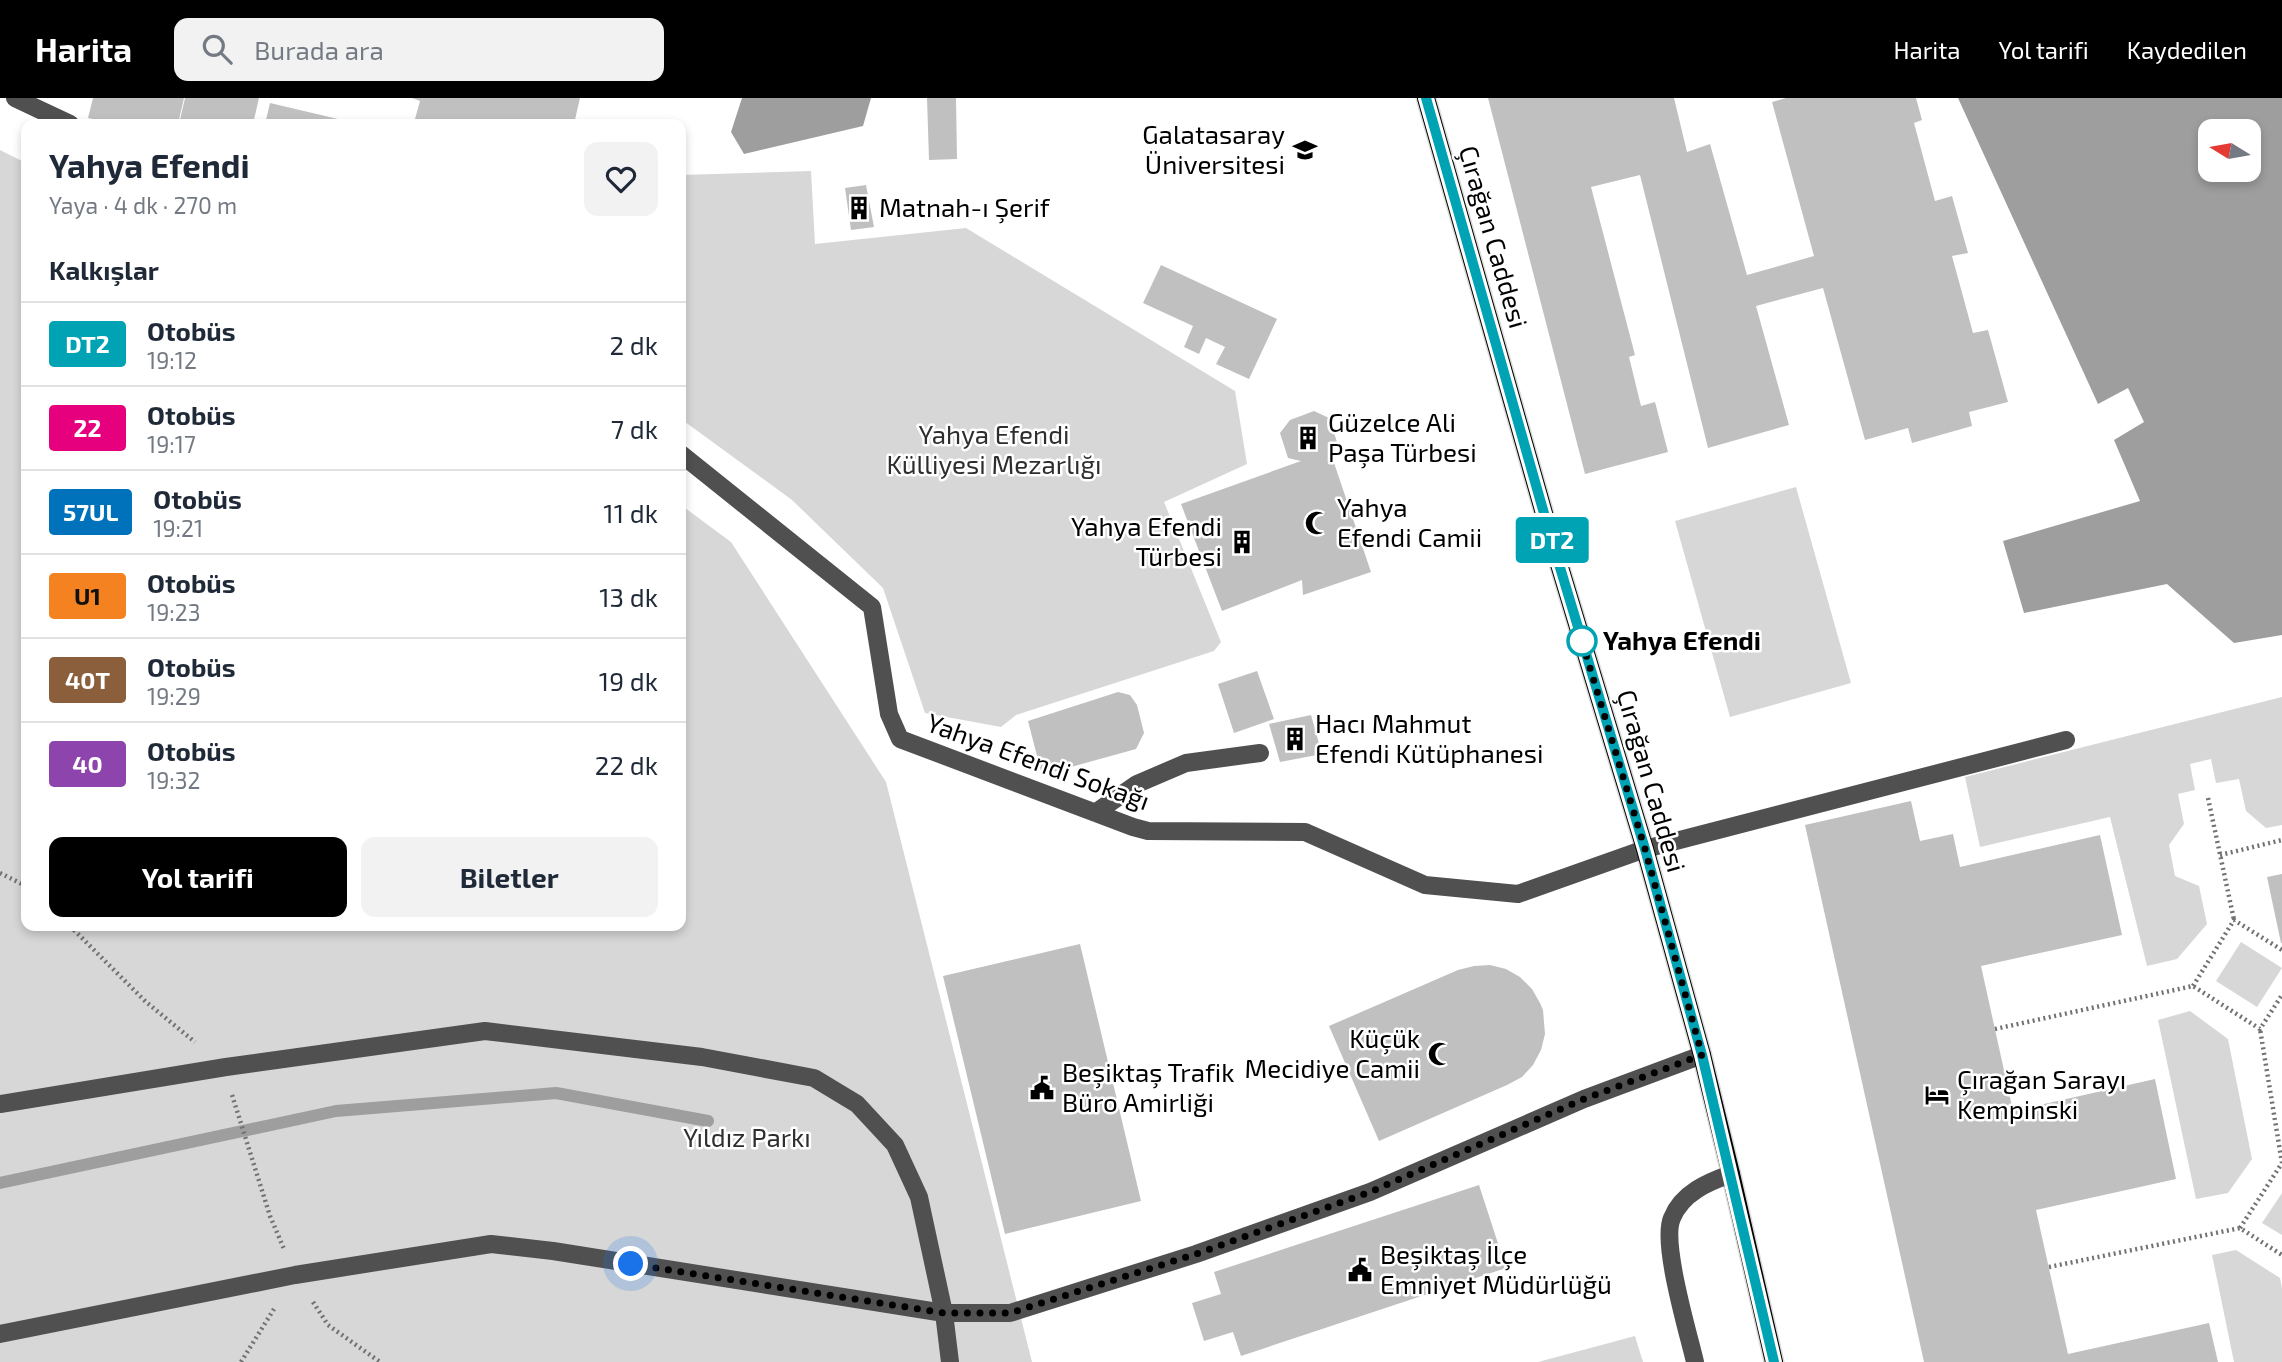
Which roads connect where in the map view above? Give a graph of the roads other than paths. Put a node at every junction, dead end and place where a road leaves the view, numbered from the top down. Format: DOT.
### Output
graph roads {
  1 [pos="15,98"];
  2 [pos="1426,98"];
  3 [pos="59,119"];
  4 [pos="686,458"];
  5 [pos="2066,740"];
  6 [pos="1260,752"];
  7 [pos="1095,813"];
  8 [pos="1645,849"];
  9 [pos="1702,1055"];
  10 [pos="0,1104"];
  11 [pos="1731,1174"];
  12 [pos="944,1313"];
  13 [pos="0,1335"];
  14 [pos="950,1362"];
  15 [pos="1695,1362"];
  16 [pos="1774,1362"];
  1 -- 3 [label="street"];
  2 -- 8 [label="main road, Çırağan Caddesi"];
  4 -- 7 [label="street, Yahya Efendi Sokağı"];
  5 -- 8 [label="street, Yahya Efendi Sokağı"];
  6 -- 7 [label="street"];
  7 -- 8 [label="street, Yahya Efendi Sokağı"];
  8 -- 9 [label="main road, Çırağan Caddesi"];
  9 -- 11 [label="main road, Çırağan Caddesi"];
  9 -- 12 [label="street"];
  10 -- 12 [label="street"];
  11 -- 15 [label="street"];
  11 -- 16 [label="main road, Çırağan Caddesi"];
  12 -- 13 [label="street"];
  12 -- 14 [label="street"];
}
